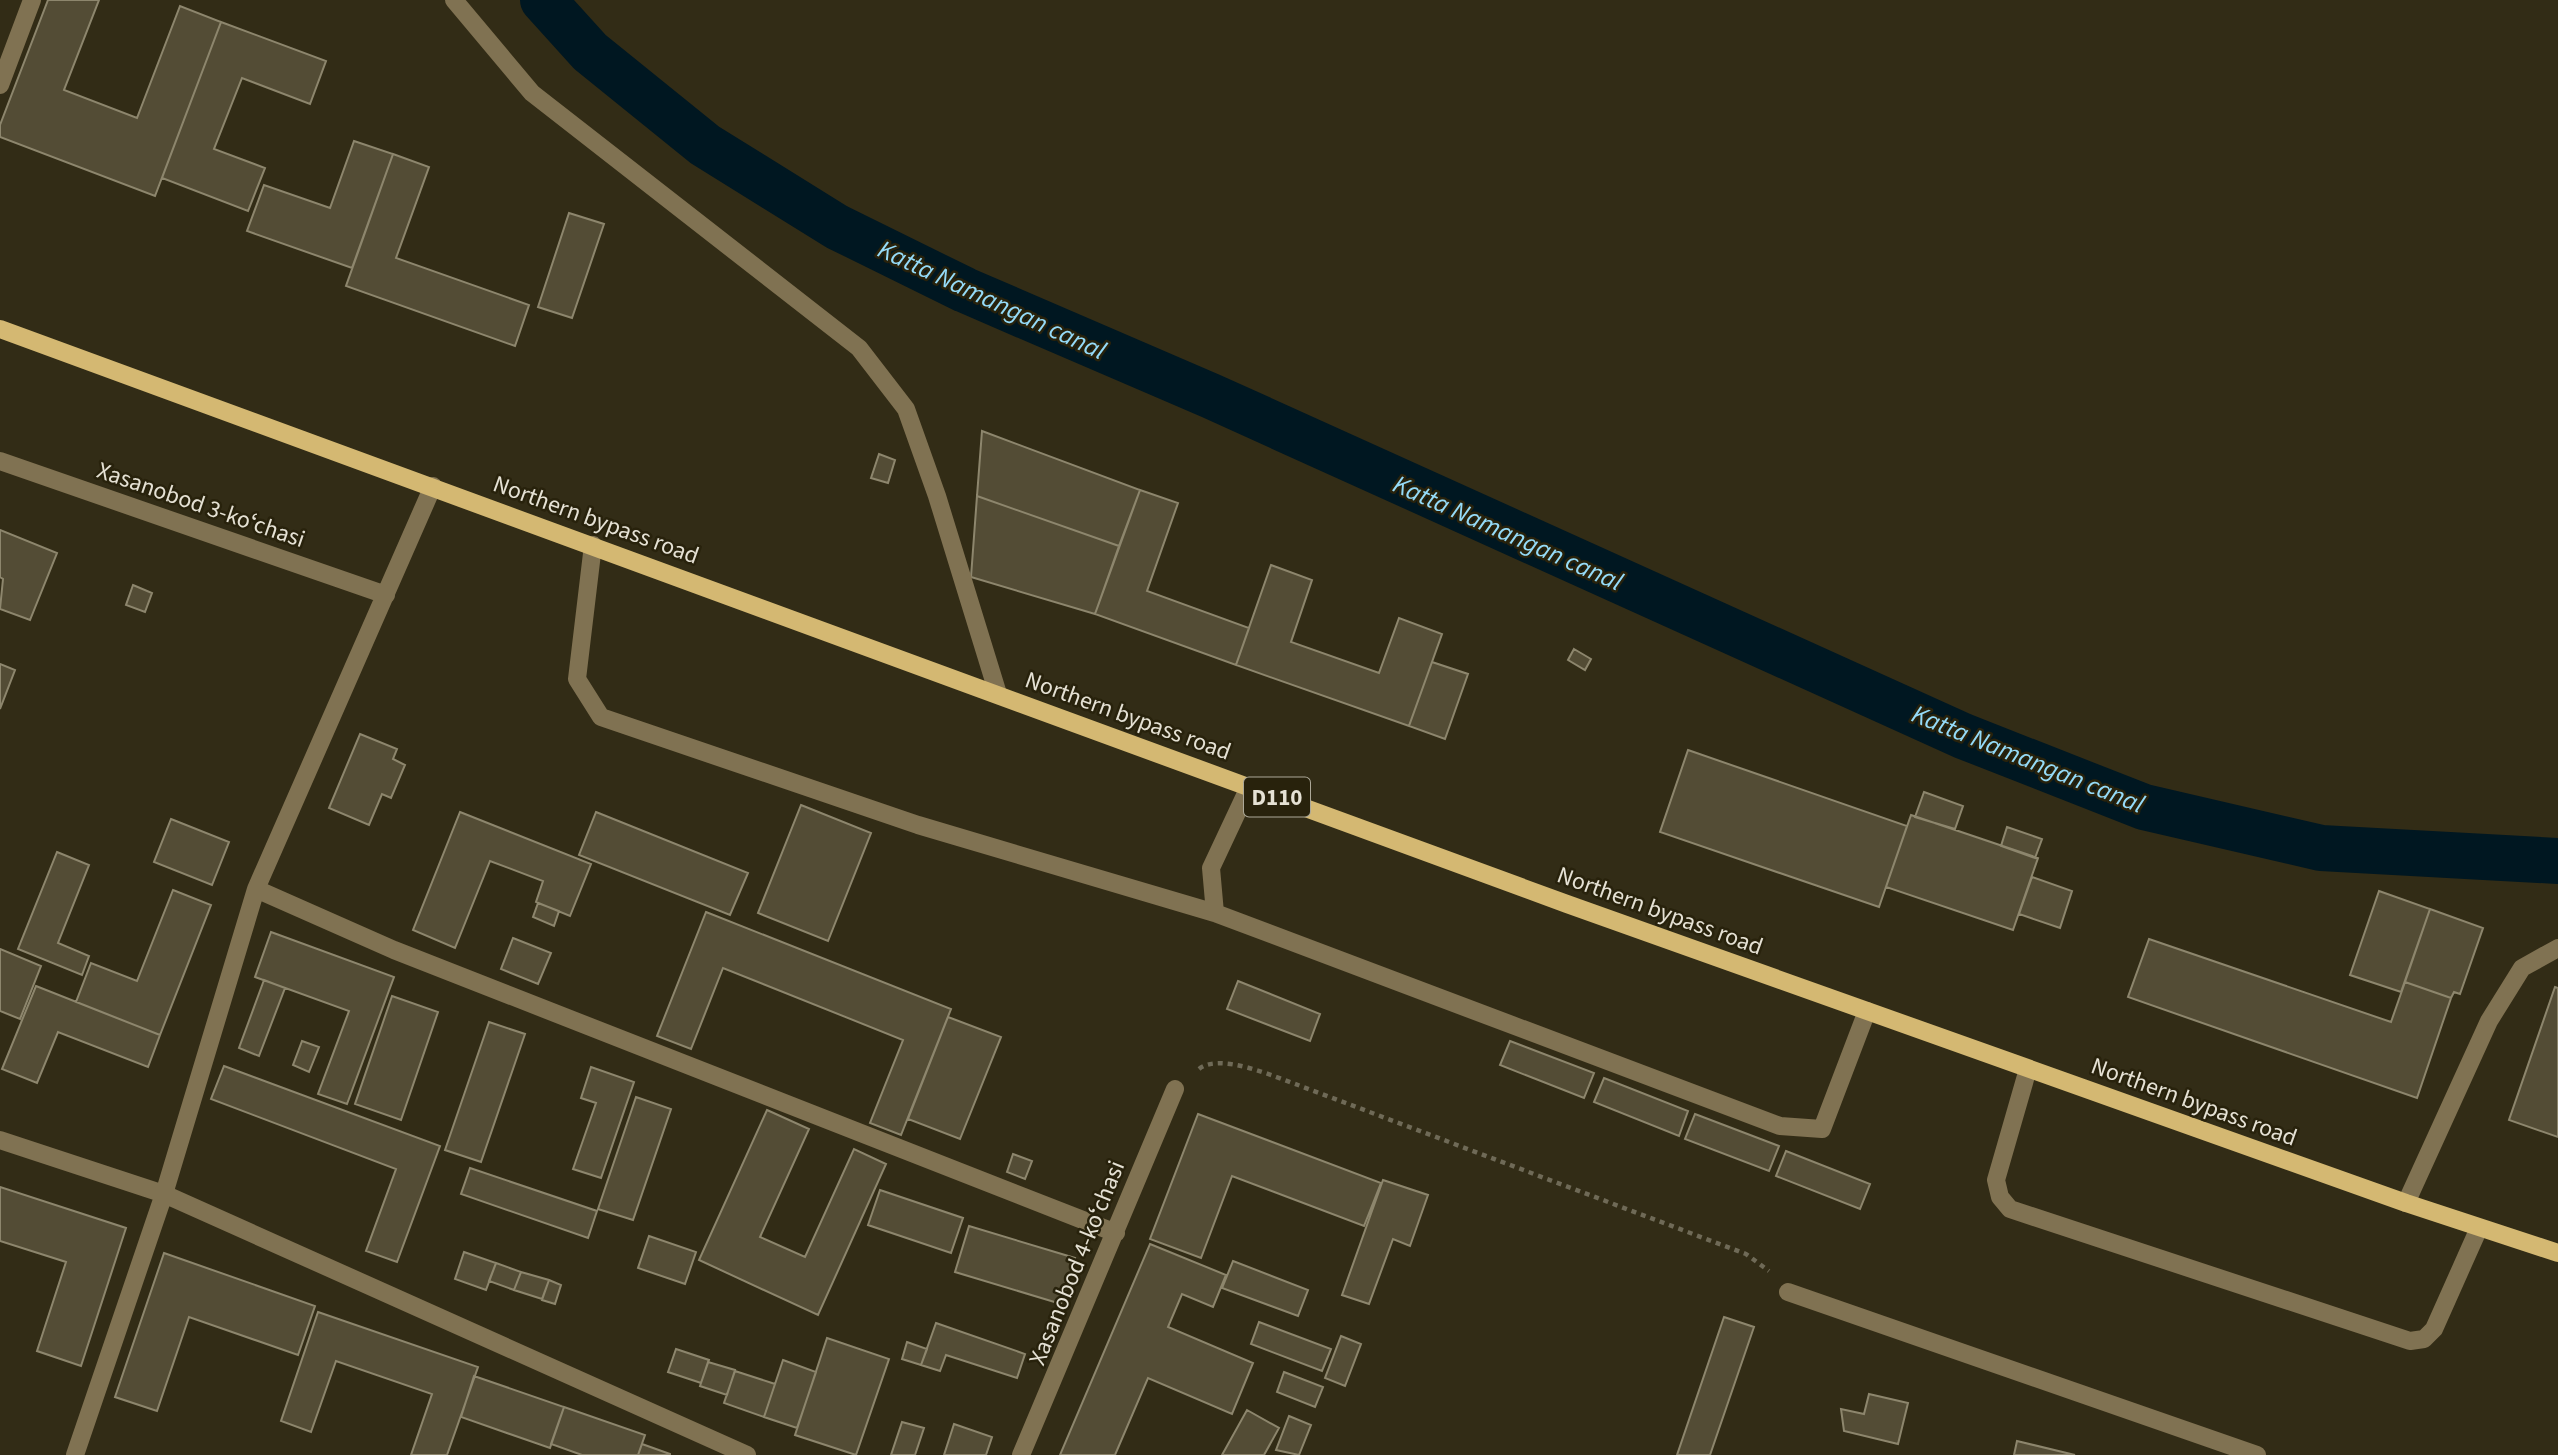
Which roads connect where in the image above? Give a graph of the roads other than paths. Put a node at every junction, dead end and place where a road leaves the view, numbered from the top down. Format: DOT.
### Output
graph roads {
  1 [pos="32,0"];
  2 [pos="454,0"];
  3 [pos="0,85"];
  4 [pos="0,329"];
  5 [pos="0,461"];
  6 [pos="433,486"];
  7 [pos="593,545"];
  8 [pos="386,595"];
  9 [pos="998,694"];
  10 [pos="1250,787"];
  11 [pos="256,889"];
  12 [pos="1215,913"];
  13 [pos="2558,948"];
  14 [pos="1867,1011"];
  15 [pos="2028,1069"];
  16 [pos="1175,1089"];
  17 [pos="0,1140"];
  18 [pos="164,1194"];
  19 [pos="2406,1203"];
  20 [pos="2479,1228"];
  21 [pos="1116,1233"];
  22 [pos="2558,1253"];
  23 [pos="1788,1292"];
  24 [pos="75,1455"];
  25 [pos="747,1455"];
  26 [pos="1021,1455"];
  27 [pos="2257,1455"];
  1 -- 3 [label="street"];
  2 -- 9 [label="street"];
  4 -- 6 [label="main road, Northern bypass road / D110"];
  5 -- 8 [label="street, Xasanobod 3-koʻchasi"];
  6 -- 7 [label="main road, Northern bypass road / D110"];
  6 -- 8 [label="street"];
  7 -- 9 [label="main road, Northern bypass road / D110"];
  7 -- 12 [label="street"];
  8 -- 11 [label="street"];
  9 -- 10 [label="main road, Northern bypass road / D110"];
  10 -- 12 [label="street"];
  10 -- 14 [label="main road, Northern bypass road / D110"];
  11 -- 18 [label="street"];
  11 -- 21 [label="street"];
  12 -- 14 [label="street"];
  13 -- 19 [label="street"];
  14 -- 15 [label="main road, Northern bypass road / D110"];
  15 -- 19 [label="main road, Northern bypass road / D110"];
  15 -- 20 [label="street"];
  16 -- 21 [label="street, Xasanobod 4-koʻchasi"];
  17 -- 18 [label="street"];
  18 -- 24 [label="street"];
  18 -- 25 [label="street"];
  19 -- 20 [label="main road, Northern bypass road / D110"];
  20 -- 22 [label="main road, Northern bypass road / D110"];
  21 -- 26 [label="street, Xasanobod 4-koʻchasi"];
  23 -- 27 [label="street"];
}
